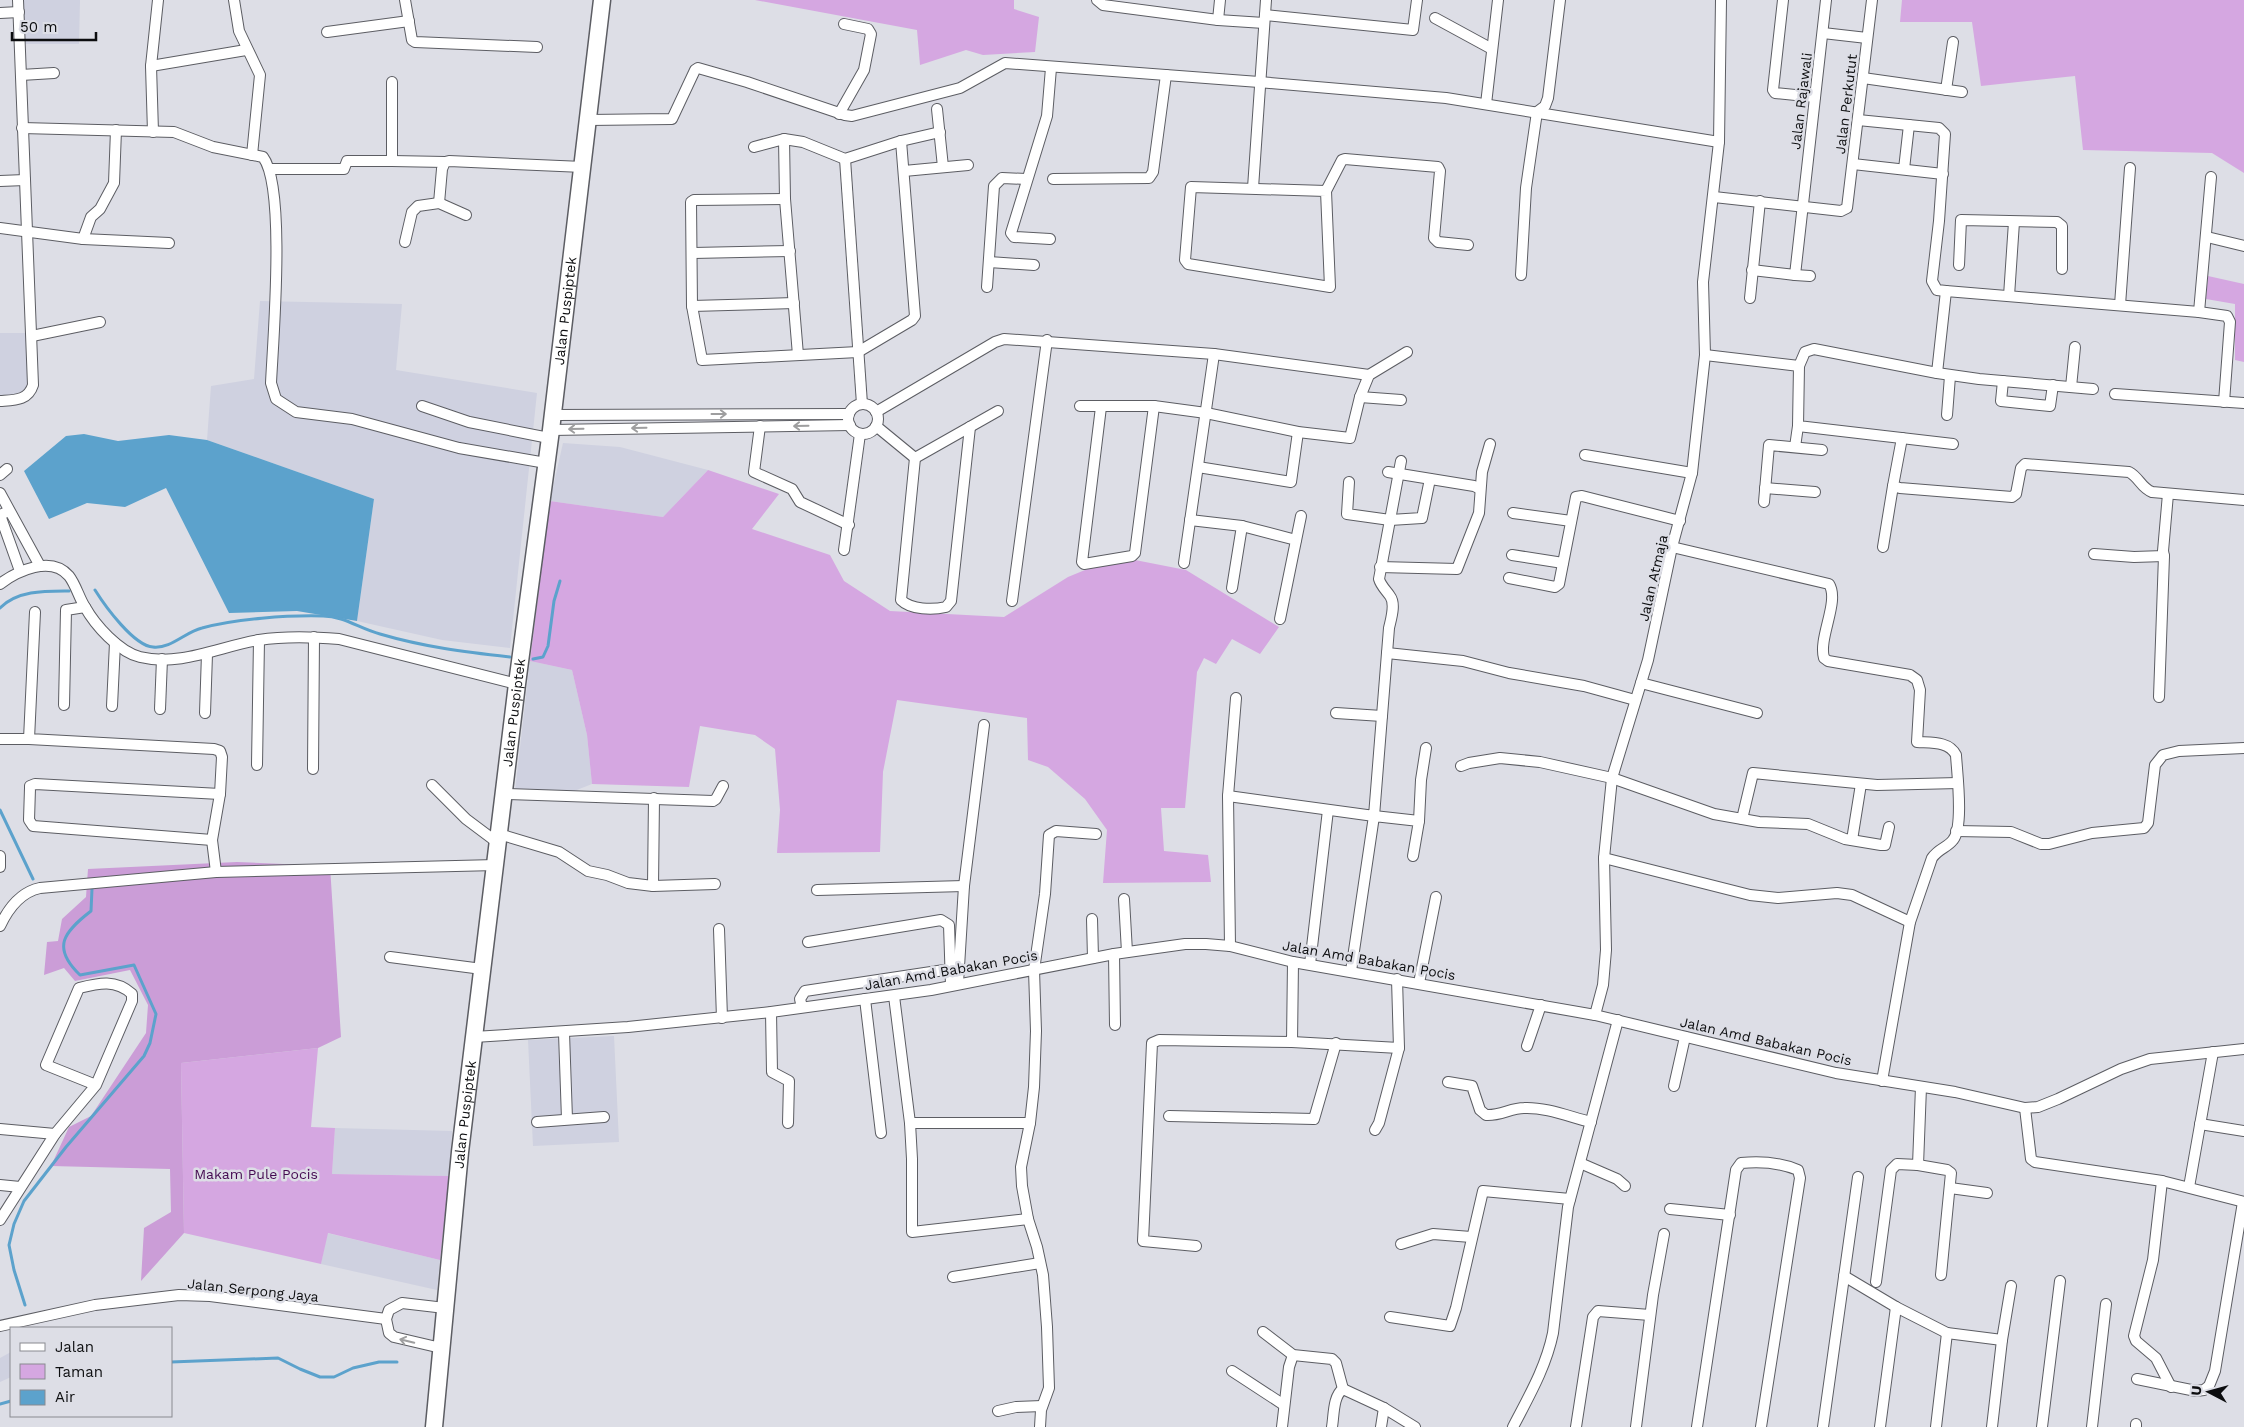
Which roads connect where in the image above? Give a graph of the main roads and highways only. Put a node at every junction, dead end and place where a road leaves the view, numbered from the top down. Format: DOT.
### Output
graph roads {
  1 [pos="602,0"];
  2 [pos="434,1427"];
  1 -- 2 [label="main road, Jalan Puspiptek"];
}
